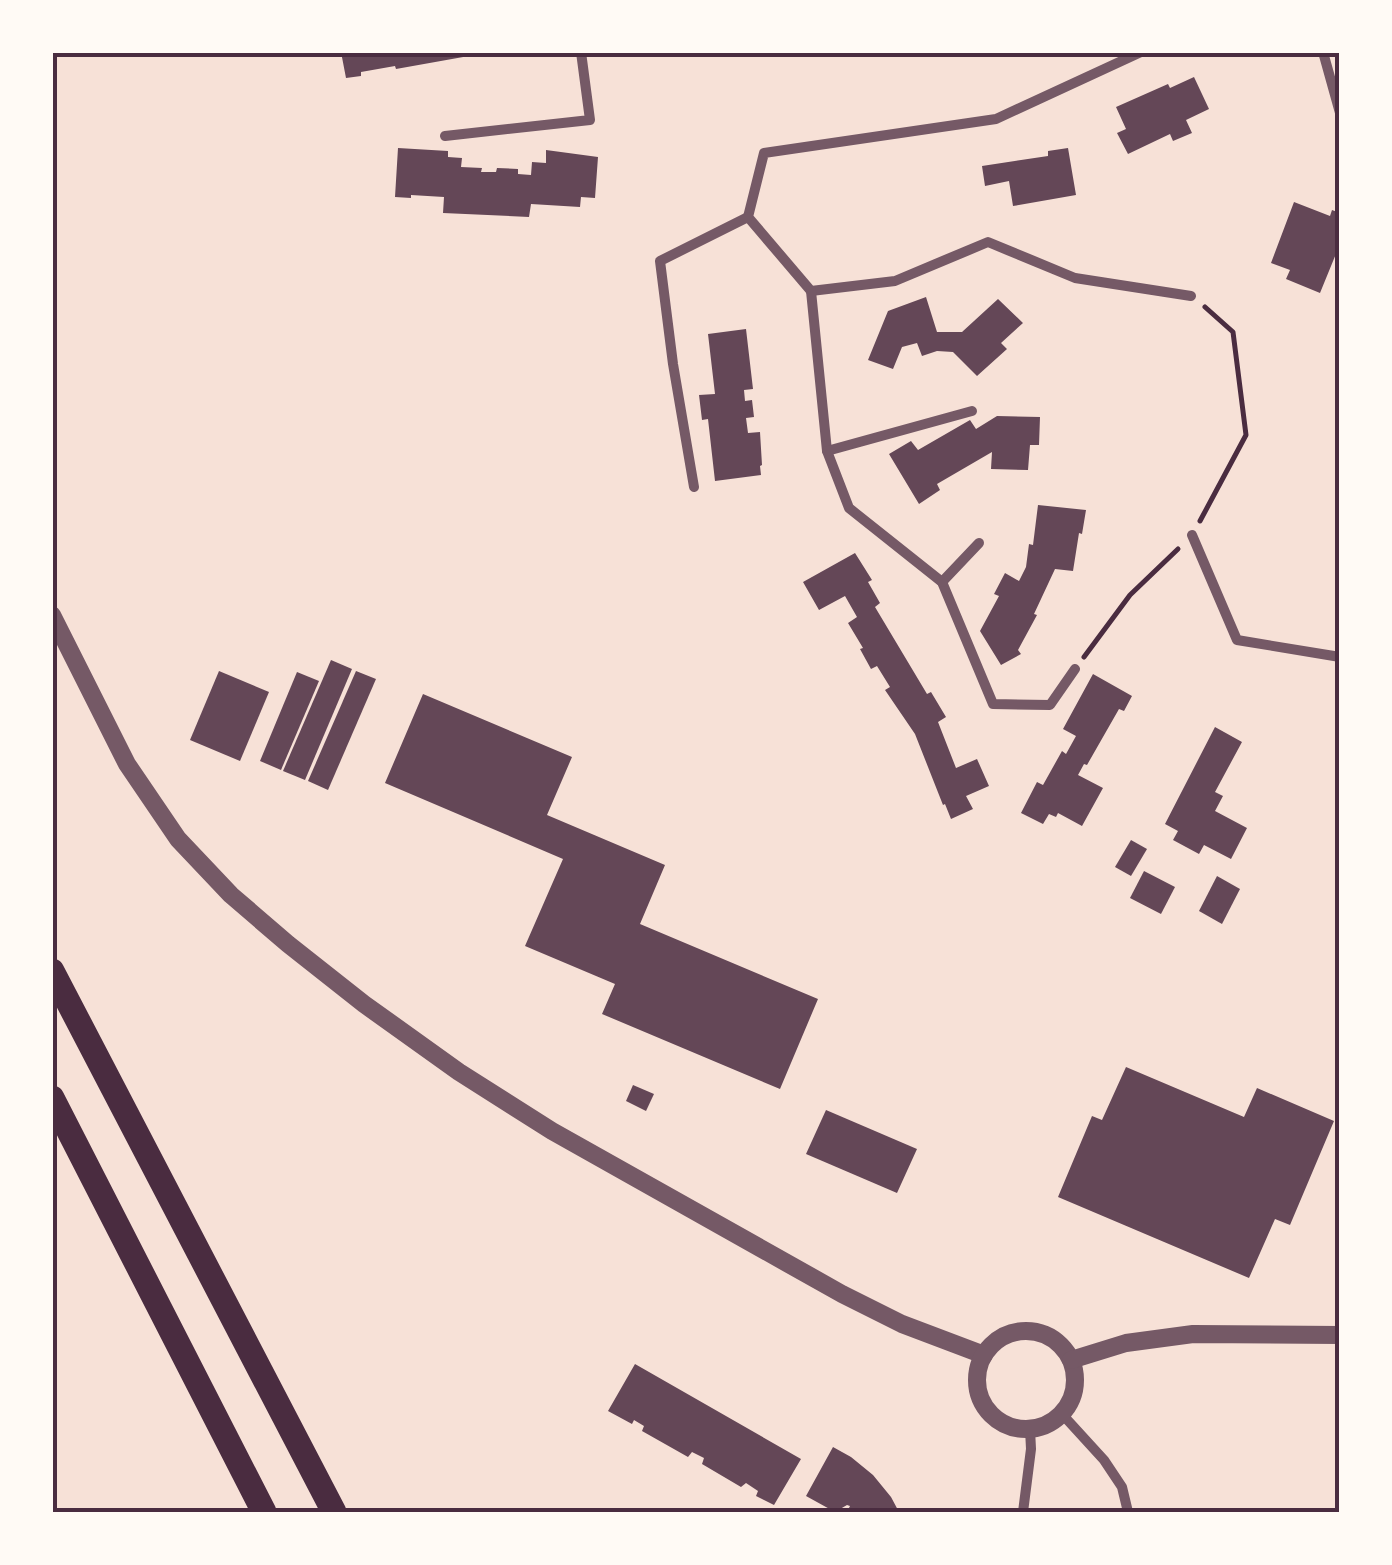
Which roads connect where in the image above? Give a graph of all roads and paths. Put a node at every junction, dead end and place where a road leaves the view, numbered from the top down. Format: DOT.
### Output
graph roads {
  1 [pos="581,52"];
  2 [pos="1141,52"];
  3 [pos="1323,52"];
  4 [pos="1340,113"];
  5 [pos="445,136"];
  6 [pos="748,217"];
  7 [pos="811,291"];
  8 [pos="1191,296"];
  9 [pos="972,411"];
  10 [pos="827,450"];
  11 [pos="694,486"];
  12 [pos="1192,535"];
  13 [pos="980,543"];
  14 [pos="942,582"];
  15 [pos="52,615"];
  16 [pos="1340,657"];
  17 [pos="1075,669"];
  18 [pos="52,972"];
  19 [pos="52,1098"];
  20 [pos="1340,1335"];
  21 [pos="984,1354"];
  22 [pos="1072,1360"];
  23 [pos="1062,1414"];
  24 [pos="1030,1430"];
  25 [pos="264,1512"];
  26 [pos="334,1512"];
  27 [pos="1023,1512"];
  28 [pos="1128,1512"];
  1 -- 5 [label="street"];
  2 -- 6 [label="street"];
  3 -- 4 [label="street"];
  6 -- 7 [label="street"];
  6 -- 11 [label="street"];
  7 -- 8 [label="street"];
  7 -- 10 [label="street"];
  8 -- 12 [label="path"];
  9 -- 10 [label="street"];
  10 -- 14 [label="street"];
  12 -- 16 [label="street"];
  12 -- 17 [label="path"];
  13 -- 14 [label="street"];
  14 -- 17 [label="street"];
  15 -- 21 [label="street"];
  18 -- 26 [label="highway"];
  19 -- 25 [label="highway"];
  20 -- 22 [label="street"];
  21 -- 22 [label="street"];
  21 -- 24 [label="street"];
  22 -- 23 [label="street"];
  23 -- 24 [label="street"];
  23 -- 28 [label="street"];
  24 -- 27 [label="street"];
}
